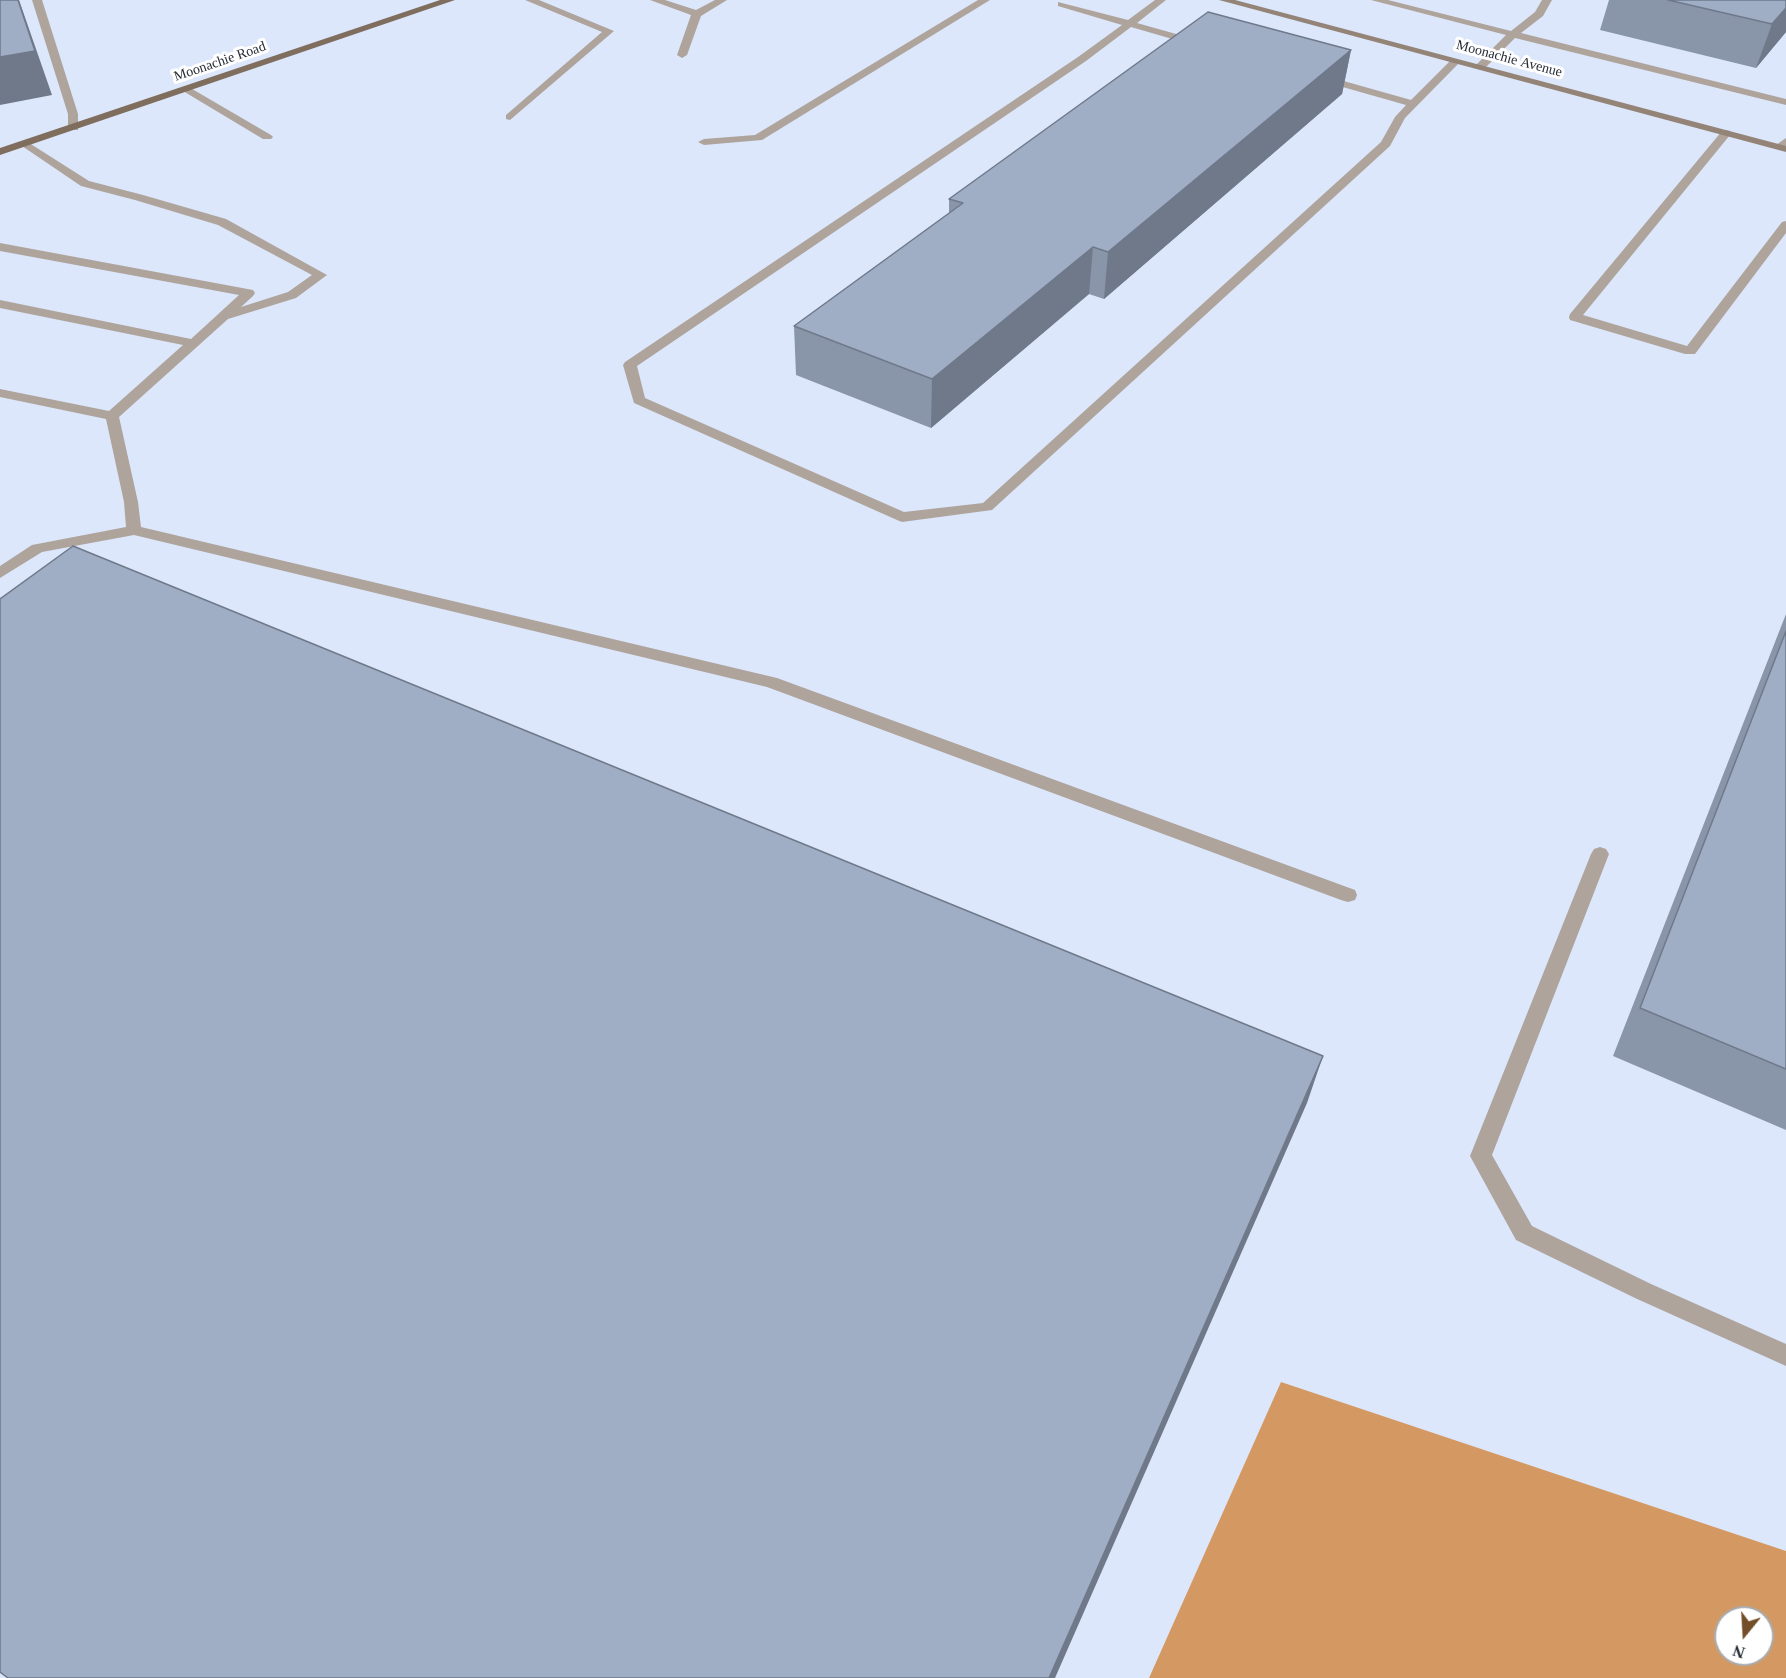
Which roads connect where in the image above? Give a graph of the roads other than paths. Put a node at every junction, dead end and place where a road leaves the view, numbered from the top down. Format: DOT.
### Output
graph roads {
  1 [pos="37,0"];
  2 [pos="450,0"];
  3 [pos="530,0"];
  4 [pos="655,0"];
  5 [pos="722,0"];
  6 [pos="985,0"];
  7 [pos="1161,0"];
  8 [pos="1224,0"];
  9 [pos="1376,0"];
  10 [pos="1547,0"];
  11 [pos="1061,4"];
  12 [pos="697,14"];
  13 [pos="1129,24"];
  14 [pos="1513,34"];
  15 [pos="1209,46"];
  16 [pos="682,55"];
  17 [pos="1456,61"];
  18 [pos="1480,67"];
  19 [pos="1311,75"];
  20 [pos="187,89"];
  21 [pos="1786,102"];
  22 [pos="1413,104"];
  23 [pos="510,117"];
  24 [pos="74,128"];
  25 [pos="1726,133"];
  26 [pos="267,137"];
  27 [pos="704,142"];
  28 [pos="26,144"];
  29 [pos="1784,146"];
  30 [pos="0,152"];
  31 [pos="1786,225"];
  32 [pos="0,248"];
  33 [pos="0,304"];
  34 [pos="221,318"];
  35 [pos="193,344"];
  36 [pos="0,393"];
  37 [pos="112,416"];
  38 [pos="134,530"];
  39 [pos="0,573"];
  40 [pos="1600,854"];
  41 [pos="1348,895"];
  42 [pos="1786,1355"];
  1 -- 24 [label="lane"];
  2 -- 20 [label="main road, Moonachie Road"];
  3 -- 23 [label="lane"];
  4 -- 12 [label="lane"];
  5 -- 12 [label="lane"];
  6 -- 27 [label="lane"];
  7 -- 13 [label="lane"];
  8 -- 17 [label="main road, Moonachie Avenue"];
  9 -- 14 [label="lane"];
  10 -- 14 [label="lane"];
  11 -- 13 [label="lane"];
  12 -- 16 [label="lane"];
  13 -- 15 [label="lane"];
  13 -- 22 [label="lane"];
  14 -- 18 [label="lane"];
  14 -- 21 [label="lane"];
  17 -- 18 [label="main road, Moonachie Avenue"];
  17 -- 22 [label="lane"];
  18 -- 25 [label="main road, Moonachie Avenue"];
  19 -- 22 [label="lane"];
  20 -- 24 [label="main road, Moonachie Road"];
  20 -- 26 [label="lane"];
  24 -- 28 [label="main road, Moonachie Road"];
  25 -- 29 [label="main road, Moonachie Avenue"];
  25 -- 31 [label="lane"];
  28 -- 30 [label="main road, Moonachie Road"];
  28 -- 34 [label="lane"];
  32 -- 34 [label="lane"];
  33 -- 35 [label="lane"];
  34 -- 35 [label="lane"];
  35 -- 37 [label="lane"];
  36 -- 37 [label="lane"];
  37 -- 38 [label="lane"];
  38 -- 39 [label="lane"];
  38 -- 41 [label="lane"];
  40 -- 42 [label="lane"];
}
